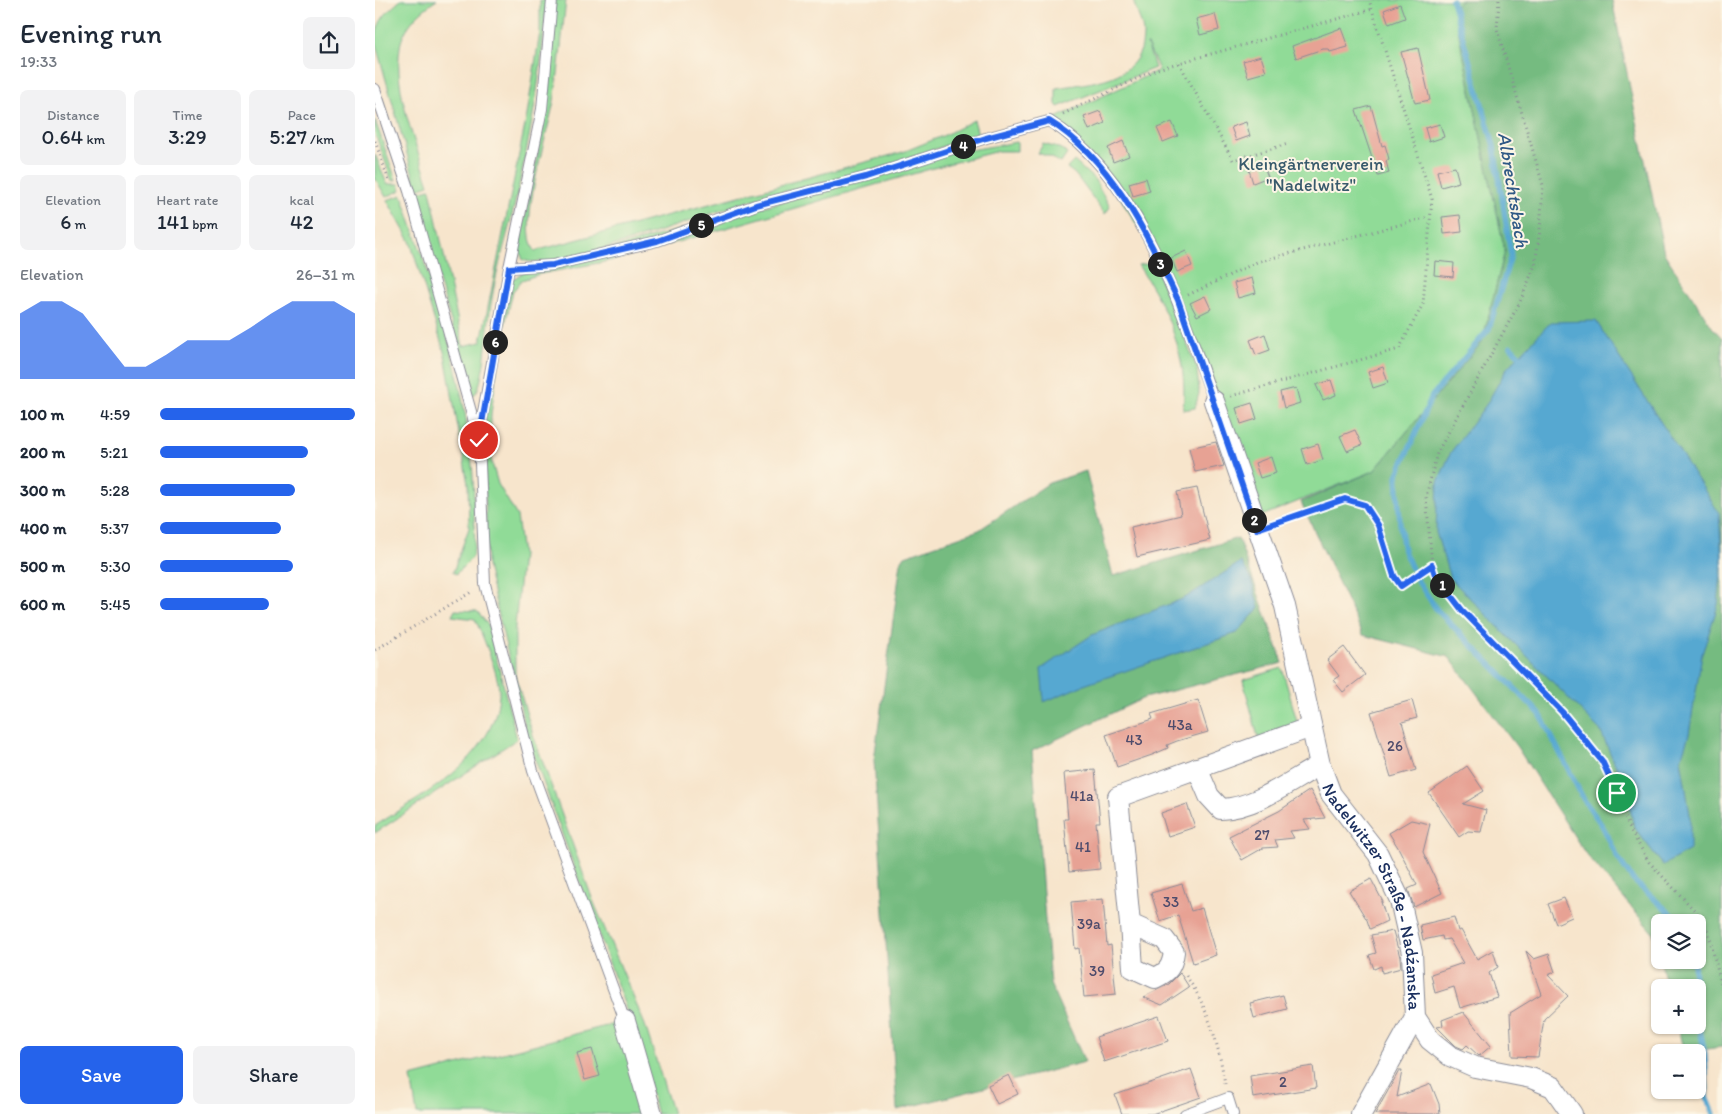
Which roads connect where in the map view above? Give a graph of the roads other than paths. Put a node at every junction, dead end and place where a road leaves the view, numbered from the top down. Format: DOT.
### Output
graph roads {
  1 [pos="551,0"];
  2 [pos="375,89"];
  3 [pos="509,268"];
  4 [pos="1214,401"];
  5 [pos="479,440"];
  6 [pos="1311,727"];
  7 [pos="1320,765"];
  8 [pos="1197,768"];
  9 [pos="1130,924"];
  10 [pos="1415,1017"];
  11 [pos="625,1021"];
  12 [pos="652,1114"];
  13 [pos="1185,1114"];
  14 [pos="1233,1114"];
  15 [pos="1361,1114"];
  16 [pos="1573,1114"];
  1 -- 3 [label="lane"];
  2 -- 5 [label="lane"];
  3 -- 4 [label="lane"];
  3 -- 5 [label="lane"];
  4 -- 6 [label="street, Nadelwitzer Straße - Nadźanska"];
  5 -- 11 [label="lane"];
  6 -- 7 [label="street, Nadelwitzer Straße - Nadźanska"];
  6 -- 8 [label="street"];
  7 -- 8 [label="street, Nadelwitzer Straße - Nadźanska"];
  7 -- 10 [label="street, Nadelwitzer Straße - Nadźanska"];
  8 -- 9 [label="street"];
  9 -- 9 [label="street"];
  10 -- 15 [label="street"];
  10 -- 16 [label="street, Nadelwitzer Straße - Nadźanska"];
  11 -- 12 [label="street"];
  13 -- 14 [label="lane"];
}
